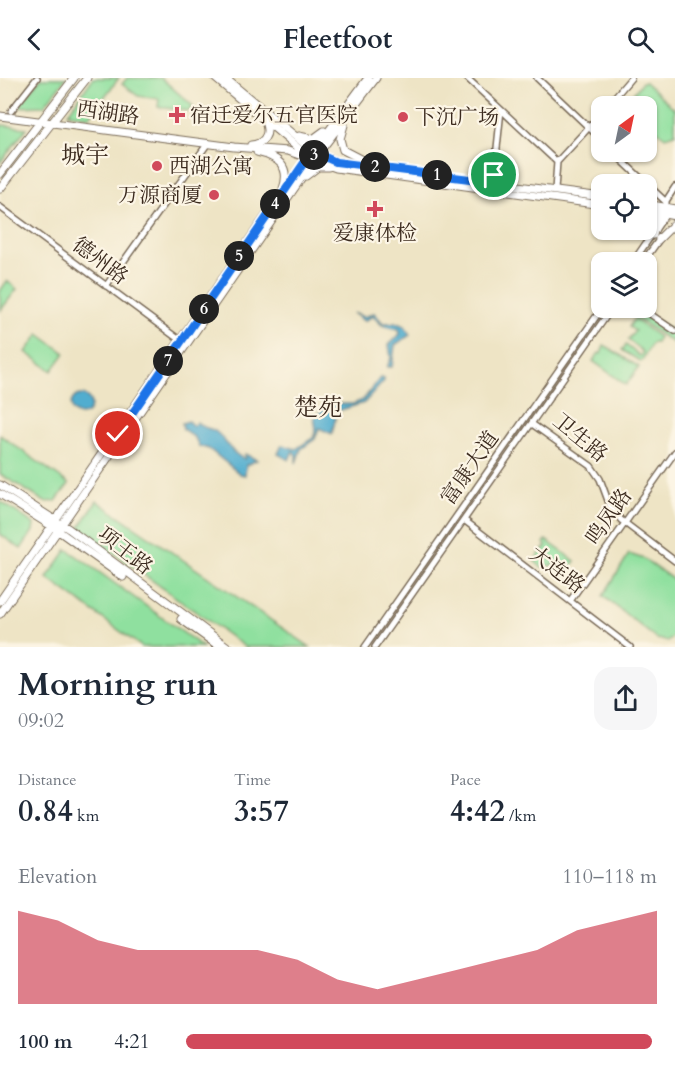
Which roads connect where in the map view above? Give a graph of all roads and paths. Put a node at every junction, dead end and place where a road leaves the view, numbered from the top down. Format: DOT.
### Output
graph roads {
  1 [pos="37,78"];
  2 [pos="74,78"];
  3 [pos="87,78"];
  4 [pos="215,78"];
  5 [pos="225,78"];
  6 [pos="368,78"];
  7 [pos="376,78"];
  8 [pos="467,78"];
  9 [pos="537,78"];
  10 [pos="631,78"];
  11 [pos="61,95"];
  12 [pos="616,96"];
  13 [pos="68,101"];
  14 [pos="501,110"];
  15 [pos="11,111"];
  16 [pos="346,112"];
  17 [pos="0,116"];
  18 [pos="41,120"];
  19 [pos="264,120"];
  20 [pos="51,122"];
  21 [pos="278,123"];
  22 [pos="591,125"];
  23 [pos="588,128"];
  24 [pos="591,131"];
  25 [pos="24,142"];
  26 [pos="208,143"];
  27 [pos="234,147"];
  28 [pos="31,148"];
  29 [pos="314,155"];
  30 [pos="557,162"];
  31 [pos="624,162"];
  32 [pos="336,168"];
  33 [pos="386,168"];
  34 [pos="0,174"];
  35 [pos="302,179"];
  36 [pos="493,186"];
  37 [pos="675,187"];
  38 [pos="0,189"];
  39 [pos="555,190"];
  40 [pos="591,195"];
  41 [pos="591,203"];
  42 [pos="0,207"];
  43 [pos="657,207"];
  44 [pos="270,210"];
  45 [pos="672,211"];
  46 [pos="657,212"];
  47 [pos="675,223"];
  48 [pos="657,235"];
  49 [pos="657,236"];
  50 [pos="653,240"];
  51 [pos="642,252"];
  52 [pos="106,286"];
  53 [pos="595,318"];
  54 [pos="605,318"];
  55 [pos="656,318"];
  56 [pos="675,331"];
  57 [pos="181,341"];
  58 [pos="533,423"];
  59 [pos="675,452"];
  60 [pos="0,485"];
  61 [pos="0,494"];
  62 [pos="464,520"];
  63 [pos="626,523"];
  64 [pos="57,526"];
  65 [pos="675,559"];
  66 [pos="0,601"];
  67 [pos="570,601"];
  68 [pos="0,614"];
  69 [pos="220,647"];
  70 [pos="228,647"];
  71 [pos="365,647"];
  72 [pos="375,647"];
  73 [pos="630,647"];
  1 -- 15 [label="street"];
  2 -- 11 [label="main road"];
  3 -- 13 [label="main road"];
  4 -- 19 [label="main road"];
  5 -- 21 [label="main road"];
  6 -- 16 [label="main road"];
  7 -- 16 [label="main road"];
  8 -- 14 [label="street"];
  9 -- 23 [label="street"];
  10 -- 12 [label="street"];
  11 -- 13 [label="main road"];
  11 -- 18 [label="main road"];
  13 -- 20 [label="main road"];
  14 -- 30 [label="street"];
  14 -- 36 [label="street"];
  16 -- 21 [label="main road"];
  16 -- 29 [label="main road"];
  16 -- 33 [label="main road"];
  17 -- 18 [label="main road, 西湖路"];
  18 -- 20 [label="main road, 西湖路"];
  18 -- 25 [label="main road"];
  19 -- 27 [label="main road"];
  19 -- 29 [label="main road"];
  20 -- 26 [label="main road, 西湖路"];
  20 -- 28 [label="main road"];
  21 -- 29 [label="main road"];
  22 -- 23 [label="street"];
  23 -- 24 [label="street"];
  23 -- 30 [label="street"];
  25 -- 28 [label="main road"];
  25 -- 34 [label="main road"];
  26 -- 27 [label="main road, 西湖路"];
  26 -- 52 [label="street"];
  27 -- 29 [label="main road, 西湖路"];
  27 -- 44 [label="main road"];
  28 -- 38 [label="main road"];
  29 -- 32 [label="main road, 西湖路"];
  29 -- 33 [label="main road, 西湖路"];
  29 -- 35 [label="main road"];
  29 -- 44 [label="main road"];
  30 -- 39 [label="street"];
  31 -- 45 [label="street"];
  32 -- 35 [label="main road"];
  32 -- 36 [label="main road, 西湖路"];
  33 -- 36 [label="main road, 西湖路"];
  35 -- 64 [label="main road"];
  36 -- 39 [label="main road, 西湖路"];
  36 -- 41 [label="main road, 西湖路"];
  37 -- 45 [label="street"];
  39 -- 40 [label="main road, 西湖路"];
  42 -- 52 [label="street, 德州路"];
  43 -- 45 [label="main road"];
  44 -- 57 [label="main road"];
  45 -- 46 [label="main road"];
  45 -- 48 [label="street"];
  47 -- 49 [label="main road"];
  50 -- 51 [label="street"];
  52 -- 57 [label="street, 德州路"];
  53 -- 71 [label="street, 富康大道"];
  54 -- 58 [label="street, 富康大道"];
  55 -- 56 [label="street"];
  57 -- 64 [label="main road"];
  58 -- 62 [label="street, 富康大道"];
  58 -- 63 [label="street, 卫生路"];
  59 -- 63 [label="street, 鸣凤路"];
  60 -- 64 [label="main road, 项王路"];
  61 -- 64 [label="main road, 项王路"];
  62 -- 67 [label="street, 大连路"];
  62 -- 72 [label="street, 富康大道"];
  63 -- 65 [label="street, 卫生路"];
  63 -- 67 [label="street, 鸣凤路"];
  64 -- 66 [label="main road"];
  64 -- 68 [label="main road"];
  64 -- 69 [label="main road, 项王路"];
  64 -- 70 [label="main road, 项王路"];
  67 -- 73 [label="street, 大连路"];
}
